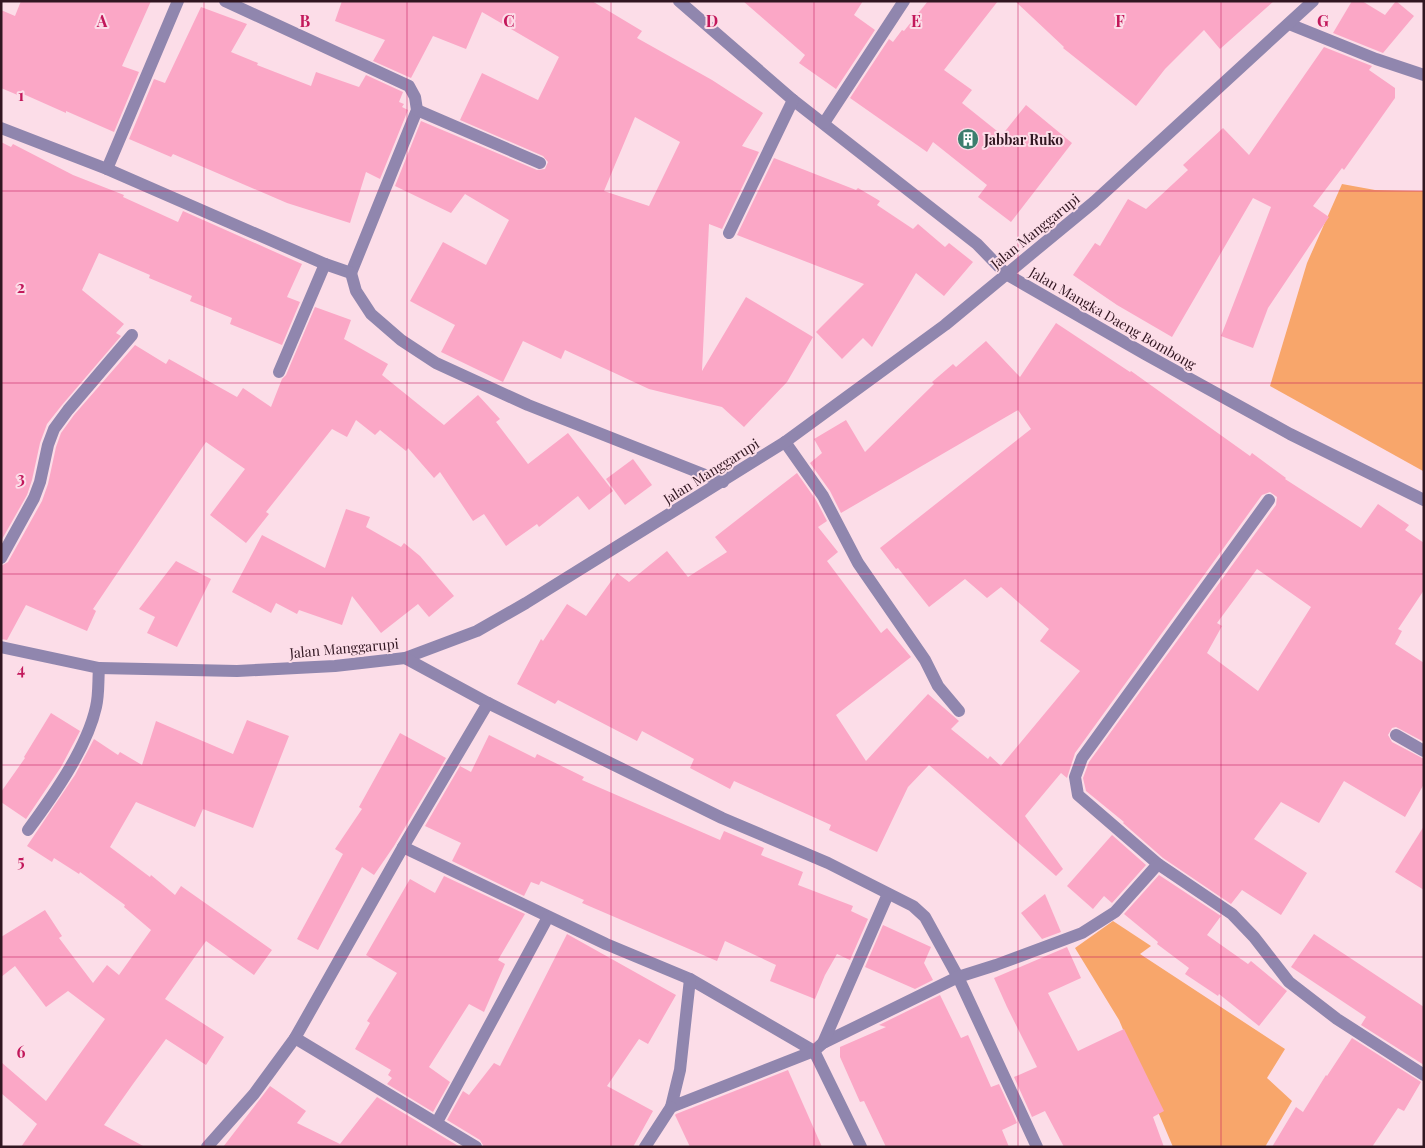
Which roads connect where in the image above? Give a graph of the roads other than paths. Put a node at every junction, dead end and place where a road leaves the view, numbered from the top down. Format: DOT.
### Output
graph roads {
  1 [pos="178,1"];
  2 [pos="225,1"];
  3 [pos="679,1"];
  4 [pos="904,1"];
  5 [pos="1313,1"];
  6 [pos="1290,24"];
  7 [pos="1424,75"];
  8 [pos="793,100"];
  9 [pos="417,110"];
  10 [pos="824,123"];
  11 [pos="1,128"];
  12 [pos="540,162"];
  13 [pos="106,170"];
  14 [pos="729,233"];
  15 [pos="325,264"];
  16 [pos="351,273"];
  17 [pos="1006,274"];
  18 [pos="132,335"];
  19 [pos="279,372"];
  20 [pos="785,442"];
  21 [pos="723,482"];
  22 [pos="1269,500"];
  23 [pos="1424,500"];
  24 [pos="1,558"];
  25 [pos="1,647"];
  26 [pos="405,658"];
  27 [pos="99,668"];
  28 [pos="488,703"];
  29 [pos="958,711"];
  30 [pos="1396,735"];
  31 [pos="1424,751"];
  32 [pos="28,830"];
  33 [pos="402,847"];
  34 [pos="1158,864"];
  35 [pos="888,894"];
  36 [pos="548,917"];
  37 [pos="958,977"];
  38 [pos="690,979"];
  39 [pos="295,1038"];
  40 [pos="818,1047"];
  41 [pos="1424,1075"];
  42 [pos="671,1107"];
  43 [pos="438,1122"];
  44 [pos="207,1147"];
  45 [pos="476,1147"];
  46 [pos="645,1147"];
  47 [pos="861,1147"];
  48 [pos="1037,1147"];
  1 -- 13 [label="street"];
  2 -- 9 [label="street"];
  3 -- 8 [label="street, Jalan Mangka Daeng Bombong"];
  4 -- 10 [label="street"];
  5 -- 6 [label="street, Jalan Manggarupi"];
  6 -- 7 [label="street"];
  6 -- 17 [label="street, Jalan Manggarupi"];
  8 -- 10 [label="street, Jalan Mangka Daeng Bombong"];
  8 -- 14 [label="street"];
  9 -- 12 [label="street"];
  9 -- 16 [label="street"];
  10 -- 17 [label="street, Jalan Mangka Daeng Bombong"];
  11 -- 13 [label="street"];
  13 -- 15 [label="street"];
  15 -- 16 [label="street"];
  15 -- 19 [label="street"];
  16 -- 21 [label="street"];
  17 -- 20 [label="street, Jalan Manggarupi"];
  17 -- 23 [label="street, Jalan Mangka Daeng Bombong"];
  18 -- 24 [label="street"];
  20 -- 21 [label="street, Jalan Manggarupi"];
  20 -- 29 [label="street"];
  21 -- 26 [label="street, Jalan Manggarupi"];
  22 -- 34 [label="street"];
  25 -- 27 [label="street, Jalan Manggarupi"];
  26 -- 27 [label="street, Jalan Manggarupi"];
  26 -- 28 [label="street"];
  27 -- 32 [label="street"];
  28 -- 33 [label="street"];
  28 -- 35 [label="street"];
  30 -- 31 [label="street"];
  33 -- 36 [label="street"];
  33 -- 39 [label="street"];
  34 -- 37 [label="street"];
  34 -- 41 [label="street"];
  35 -- 37 [label="street"];
  35 -- 40 [label="street"];
  36 -- 38 [label="street"];
  36 -- 43 [label="street"];
  37 -- 40 [label="street"];
  37 -- 48 [label="street"];
  38 -- 40 [label="street"];
  38 -- 42 [label="street"];
  39 -- 43 [label="street"];
  39 -- 44 [label="street"];
  40 -- 42 [label="street"];
  40 -- 47 [label="street"];
  42 -- 46 [label="street"];
  43 -- 45 [label="street"];
}
